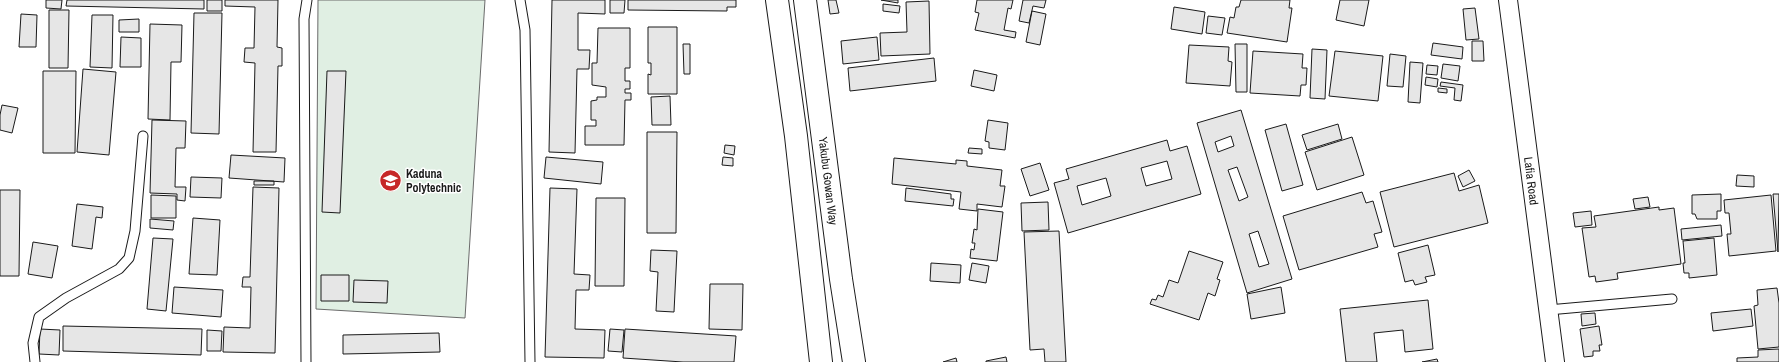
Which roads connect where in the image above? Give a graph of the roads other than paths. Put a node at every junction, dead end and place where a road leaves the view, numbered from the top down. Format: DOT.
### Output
graph roads {
  1 [pos="307,0"];
  2 [pos="520,0"];
  3 [pos="777,0"];
  4 [pos="805,0"];
  5 [pos="1508,0"];
  6 [pos="144,136"];
  7 [pos="1672,299"];
  8 [pos="1548,310"];
  9 [pos="35,362"];
  10 [pos="306,362"];
  11 [pos="530,362"];
  12 [pos="821,362"];
  13 [pos="854,362"];
  14 [pos="1555,362"];
  1 -- 10 [label="lane"];
  2 -- 11 [label="lane"];
  3 -- 12 [label="street"];
  4 -- 13 [label="street, Yakubu Gowan Way"];
  5 -- 8 [label="street, Lafia Road"];
  6 -- 9 [label="lane"];
  7 -- 8 [label="lane"];
  8 -- 14 [label="street, Lafia Road"];
}
